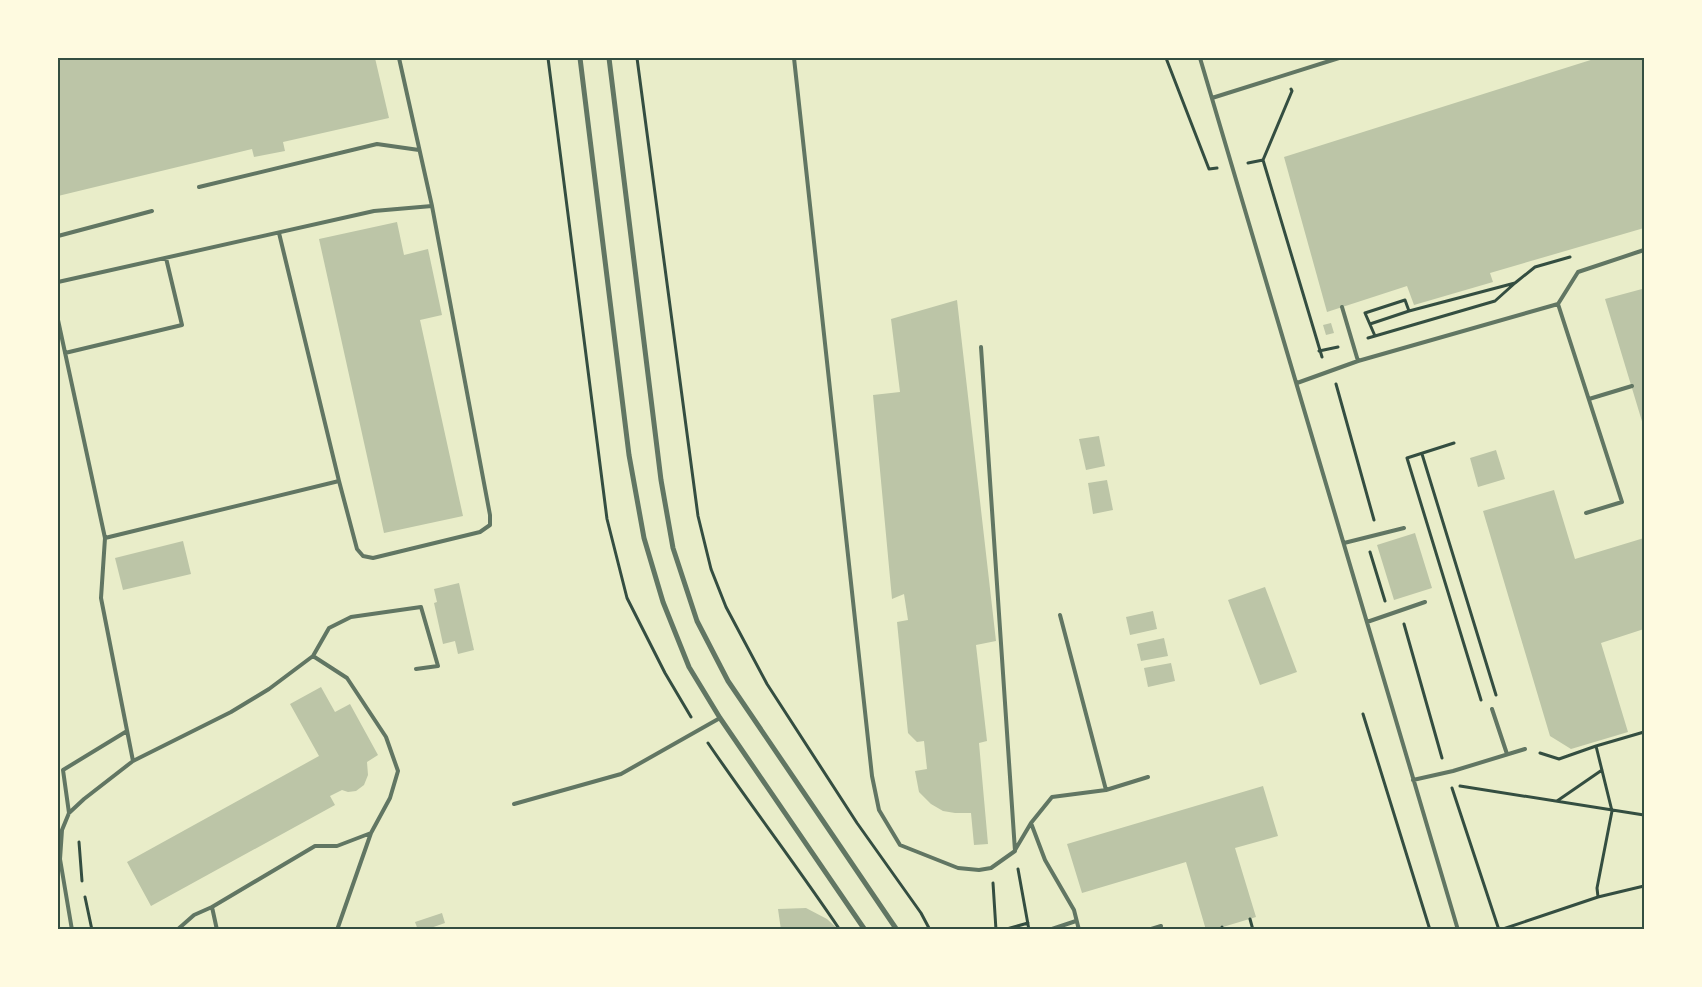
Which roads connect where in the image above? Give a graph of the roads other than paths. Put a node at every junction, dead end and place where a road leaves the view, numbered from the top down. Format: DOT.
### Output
graph roads {
  1 [pos="399,58"];
  2 [pos="580,58"];
  3 [pos="609,58"];
  4 [pos="794,58"];
  5 [pos="1200,58"];
  6 [pos="1340,58"];
  7 [pos="1212,98"];
  8 [pos="419,150"];
  9 [pos="199,187"];
  10 [pos="432,206"];
  11 [pos="152,211"];
  12 [pos="279,233"];
  13 [pos="58,236"];
  14 [pos="1644,250"];
  15 [pos="166,258"];
  16 [pos="58,282"];
  17 [pos="1558,304"];
  18 [pos="1342,307"];
  19 [pos="58,320"];
  20 [pos="981,347"];
  21 [pos="65,352"];
  22 [pos="1358,361"];
  23 [pos="1297,383"];
  24 [pos="1632,386"];
  25 [pos="1589,399"];
  26 [pos="339,481"];
  27 [pos="1586,513"];
  28 [pos="1404,528"];
  29 [pos="105,538"];
  30 [pos="1344,543"];
  31 [pos="1425,602"];
  32 [pos="1060,615"];
  33 [pos="1367,622"];
  34 [pos="313,656"];
  35 [pos="416,668"];
  36 [pos="1492,709"];
  37 [pos="720,718"];
  38 [pos="127,730"];
  39 [pos="1525,749"];
  40 [pos="1506,754"];
  41 [pos="133,762"];
  42 [pos="1148,777"];
  43 [pos="1413,780"];
  44 [pos="1106,790"];
  45 [pos="514,804"];
  46 [pos="69,813"];
  47 [pos="1031,823"];
  48 [pos="371,833"];
  49 [pos="1015,851"];
  50 [pos="212,907"];
  51 [pos="1076,922"];
  52 [pos="1161,926"];
  53 [pos="72,930"];
  54 [pos="177,930"];
  55 [pos="217,930"];
  56 [pos="337,930"];
  57 [pos="865,930"];
  58 [pos="897,930"];
  59 [pos="1049,930"];
  60 [pos="1078,930"];
  61 [pos="1148,930"];
  62 [pos="1458,930"];
  1 -- 8 [label="lane"];
  2 -- 37 [label="street"];
  3 -- 58 [label="street"];
  4 -- 49 [label="lane"];
  5 -- 7 [label="lane"];
  6 -- 7 [label="lane"];
  7 -- 23 [label="lane"];
  8 -- 9 [label="lane"];
  8 -- 10 [label="lane"];
  10 -- 12 [label="lane"];
  10 -- 26 [label="lane"];
  11 -- 13 [label="lane"];
  12 -- 15 [label="lane"];
  12 -- 26 [label="lane"];
  14 -- 17 [label="lane"];
  15 -- 16 [label="lane"];
  15 -- 21 [label="lane"];
  17 -- 22 [label="lane"];
  17 -- 25 [label="lane"];
  18 -- 22 [label="lane"];
  19 -- 21 [label="lane"];
  20 -- 49 [label="lane"];
  21 -- 29 [label="lane"];
  22 -- 23 [label="lane"];
  23 -- 30 [label="lane"];
  24 -- 25 [label="lane"];
  25 -- 27 [label="lane"];
  26 -- 29 [label="lane"];
  28 -- 30 [label="lane"];
  29 -- 38 [label="lane"];
  30 -- 33 [label="lane"];
  31 -- 33 [label="lane"];
  32 -- 44 [label="lane"];
  33 -- 43 [label="lane"];
  34 -- 35 [label="lane"];
  34 -- 41 [label="lane"];
  34 -- 48 [label="lane"];
  36 -- 40 [label="lane"];
  37 -- 45 [label="lane"];
  37 -- 57 [label="street"];
  38 -- 41 [label="lane"];
  38 -- 46 [label="lane"];
  39 -- 40 [label="lane"];
  40 -- 43 [label="lane"];
  41 -- 46 [label="lane"];
  42 -- 44 [label="lane"];
  43 -- 62 [label="lane"];
  44 -- 47 [label="lane"];
  46 -- 53 [label="lane"];
  47 -- 49 [label="lane"];
  47 -- 51 [label="lane"];
  48 -- 50 [label="lane"];
  48 -- 56 [label="lane"];
  50 -- 54 [label="lane"];
  50 -- 55 [label="lane"];
  51 -- 59 [label="lane"];
  51 -- 60 [label="lane"];
  52 -- 61 [label="lane"];
}
